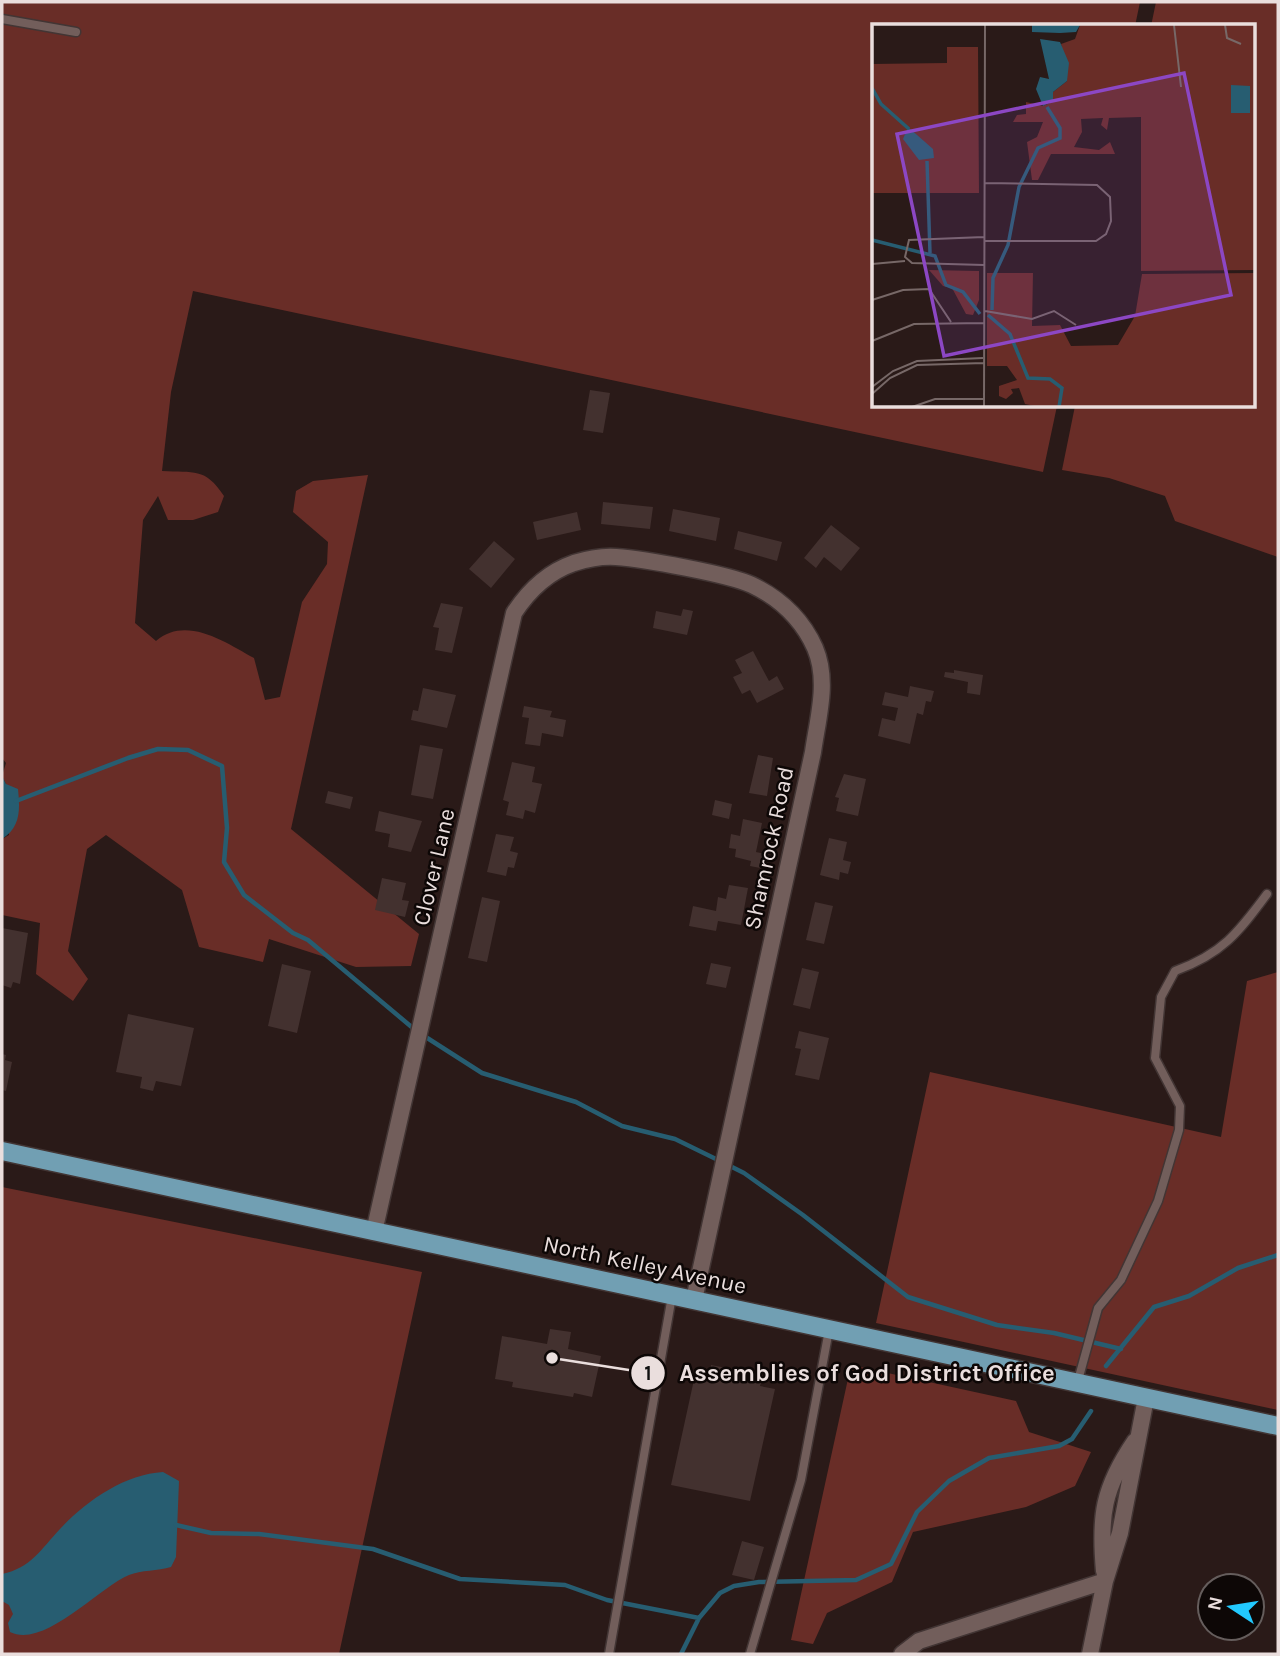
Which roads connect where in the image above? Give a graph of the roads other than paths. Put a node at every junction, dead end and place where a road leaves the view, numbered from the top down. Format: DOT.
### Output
graph roads {
  1 [pos="2,19"];
  2 [pos="76,32"];
  3 [pos="597,558"];
  4 [pos="1267,894"];
  5 [pos="2,1151"];
  6 [pos="374,1232"];
  7 [pos="671,1296"];
  8 [pos="694,1300"];
  9 [pos="829,1330"];
  10 [pos="1077,1384"];
  11 [pos="1146,1398"];
  12 [pos="1278,1426"];
  13 [pos="1105,1581"];
  14 [pos="609,1654"];
  15 [pos="750,1654"];
  16 [pos="902,1654"];
  17 [pos="1090,1654"];
  1 -- 2 [label="lane"];
  3 -- 6 [label="street, Clover Lane"];
  3 -- 8 [label="street, Shamrock Road"];
  4 -- 10 [label="lane"];
  5 -- 6 [label="main road, North Kelley Avenue"];
  6 -- 7 [label="main road, North Kelley Avenue"];
  7 -- 8 [label="main road, North Kelley Avenue"];
  7 -- 14 [label="lane"];
  8 -- 9 [label="main road, North Kelley Avenue"];
  9 -- 10 [label="main road, North Kelley Avenue"];
  9 -- 15 [label="lane"];
  10 -- 11 [label="main road, North Kelley Avenue"];
  11 -- 12 [label="main road, North Kelley Avenue"];
  11 -- 13 [label="street"];
  13 -- 16 [label="street"];
  13 -- 17 [label="street"];
}
